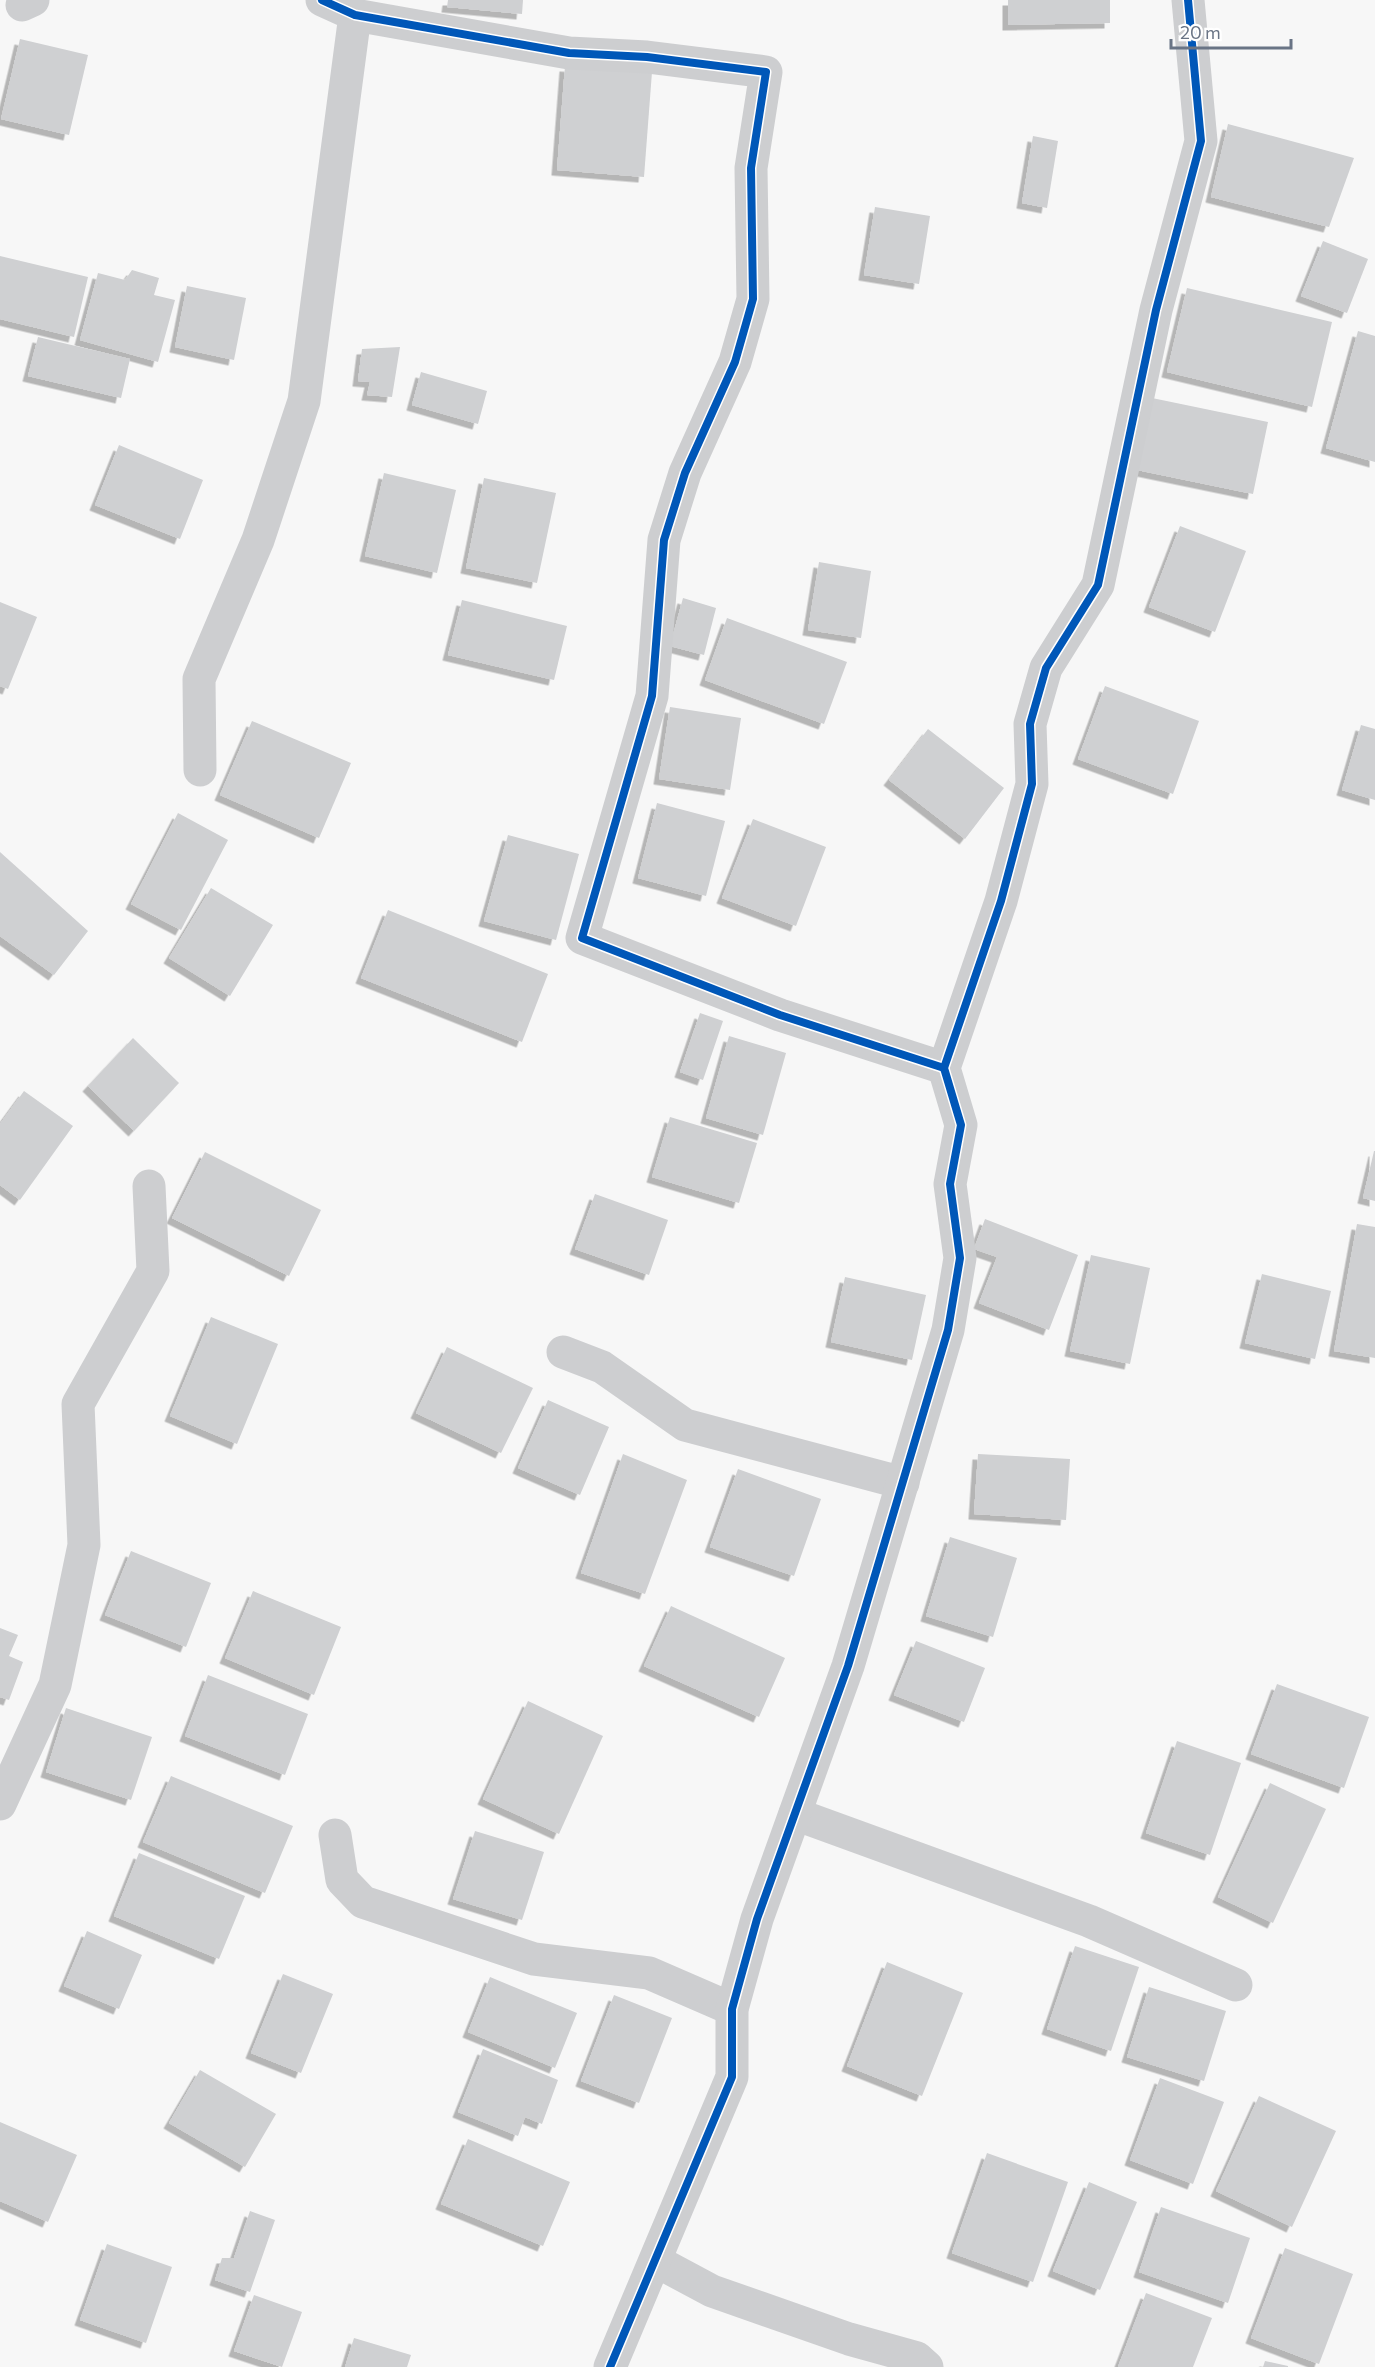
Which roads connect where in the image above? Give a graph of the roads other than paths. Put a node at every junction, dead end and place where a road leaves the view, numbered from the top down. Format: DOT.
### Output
graph roads {
  1 [pos="322,0"];
  2 [pos="1188,0"];
  3 [pos="355,15"];
  4 [pos="200,770"];
  5 [pos="944,1068"];
  6 [pos="149,1186"];
  7 [pos="563,1352"];
  8 [pos="903,1483"];
  9 [pos="0,1804"];
  10 [pos="795,1814"];
  11 [pos="335,1835"];
  12 [pos="1236,1985"];
  13 [pos="732,2009"];
  14 [pos="656,2261"];
  15 [pos="610,2367"];
  16 [pos="927,2367"];
  1 -- 3 [label="street"];
  2 -- 5 [label="street"];
  3 -- 4 [label="street"];
  3 -- 5 [label="street"];
  5 -- 8 [label="street"];
  6 -- 9 [label="street"];
  7 -- 8 [label="street"];
  8 -- 10 [label="street"];
  10 -- 12 [label="street"];
  10 -- 13 [label="street"];
  11 -- 13 [label="street"];
  13 -- 14 [label="street"];
  14 -- 15 [label="street"];
  14 -- 16 [label="street"];
}
